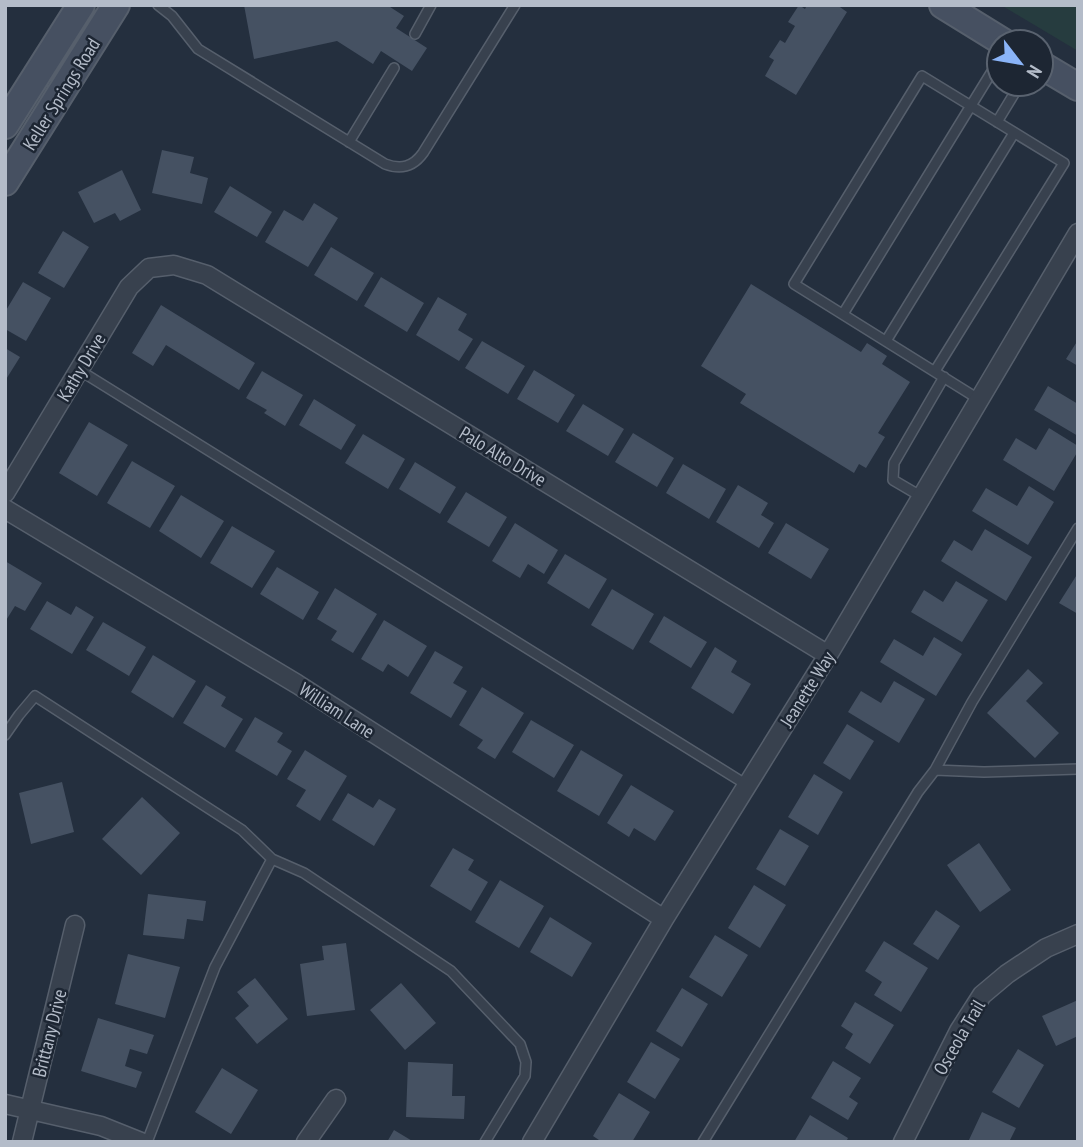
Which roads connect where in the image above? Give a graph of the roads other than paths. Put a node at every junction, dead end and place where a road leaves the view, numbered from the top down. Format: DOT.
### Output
graph roads {
  1 [pos="80,5"];
  2 [pos="116,5"];
  3 [pos="158,5"];
  4 [pos="431,5"];
  5 [pos="514,6"];
  6 [pos="958,9"];
  7 [pos="985,29"];
  8 [pos="415,34"];
  9 [pos="394,68"];
  10 [pos="1055,72"];
  11 [pos="985,83"];
  12 [pos="1077,84"];
  13 [pos="1012,98"];
  14 [pos="971,106"];
  15 [pos="997,122"];
  16 [pos="5,125"];
  17 [pos="1014,133"];
  18 [pos="349,142"];
  19 [pos="5,182"];
  20 [pos="1078,233"];
  21 [pos="174,265"];
  22 [pos="843,314"];
  23 [pos="886,341"];
  24 [pos="79,370"];
  25 [pos="939,374"];
  26 [pos="980,400"];
  27 [pos="5,493"];
  28 [pos="922,497"];
  29 [pos="5,509"];
  30 [pos="1078,528"];
  31 [pos="828,656"];
  32 [pos="5,735"];
  33 [pos="1078,769"];
  34 [pos="935,770"];
  35 [pos="747,785"];
  36 [pos="272,859"];
  37 [pos="664,919"];
  38 [pos="75,925"];
  39 [pos="1078,934"];
  40 [pos="336,1099"];
  41 [pos="5,1104"];
  42 [pos="30,1110"];
  43 [pos="22,1142"];
  44 [pos="141,1142"];
  45 [pos="147,1142"];
  46 [pos="306,1142"];
  47 [pos="485,1142"];
  48 [pos="531,1142"];
  49 [pos="703,1142"];
  50 [pos="903,1142"];
  1 -- 16 [label="main road, Keller Springs Road"];
  2 -- 19 [label="main road, Keller Springs Road"];
  3 -- 18 [label="lane"];
  4 -- 8 [label="lane"];
  5 -- 18 [label="lane"];
  6 -- 7 [label="main road"];
  9 -- 18 [label="lane"];
  10 -- 12 [label="main road"];
  11 -- 14 [label="lane"];
  13 -- 15 [label="lane"];
  14 -- 15 [label="lane"];
  14 -- 22 [label="lane"];
  14 -- 22 [label="lane"];
  15 -- 17 [label="lane"];
  17 -- 23 [label="lane"];
  17 -- 25 [label="lane"];
  20 -- 26 [label="street, Jeanette Way"];
  21 -- 24 [label="street, Kathy Drive"];
  21 -- 31 [label="street, Palo Alto Drive"];
  22 -- 23 [label="lane"];
  23 -- 25 [label="lane"];
  24 -- 27 [label="street, Kathy Drive"];
  24 -- 35 [label="lane"];
  25 -- 26 [label="lane"];
  25 -- 28 [label="lane"];
  26 -- 28 [label="street, Jeanette Way"];
  28 -- 31 [label="street, Jeanette Way"];
  29 -- 37 [label="street, William Lane"];
  30 -- 34 [label="lane"];
  31 -- 35 [label="street, Jeanette Way"];
  32 -- 36 [label="lane"];
  33 -- 34 [label="lane"];
  34 -- 49 [label="lane"];
  35 -- 37 [label="street, Jeanette Way"];
  36 -- 45 [label="lane"];
  36 -- 47 [label="lane"];
  37 -- 48 [label="street, Jeanette Way"];
  38 -- 42 [label="street, Brittany Drive"];
  39 -- 50 [label="street, Osceola Trail"];
  40 -- 46 [label="street"];
  41 -- 42 [label="street"];
  42 -- 43 [label="street, Brittany Drive"];
  42 -- 44 [label="street"];
}
